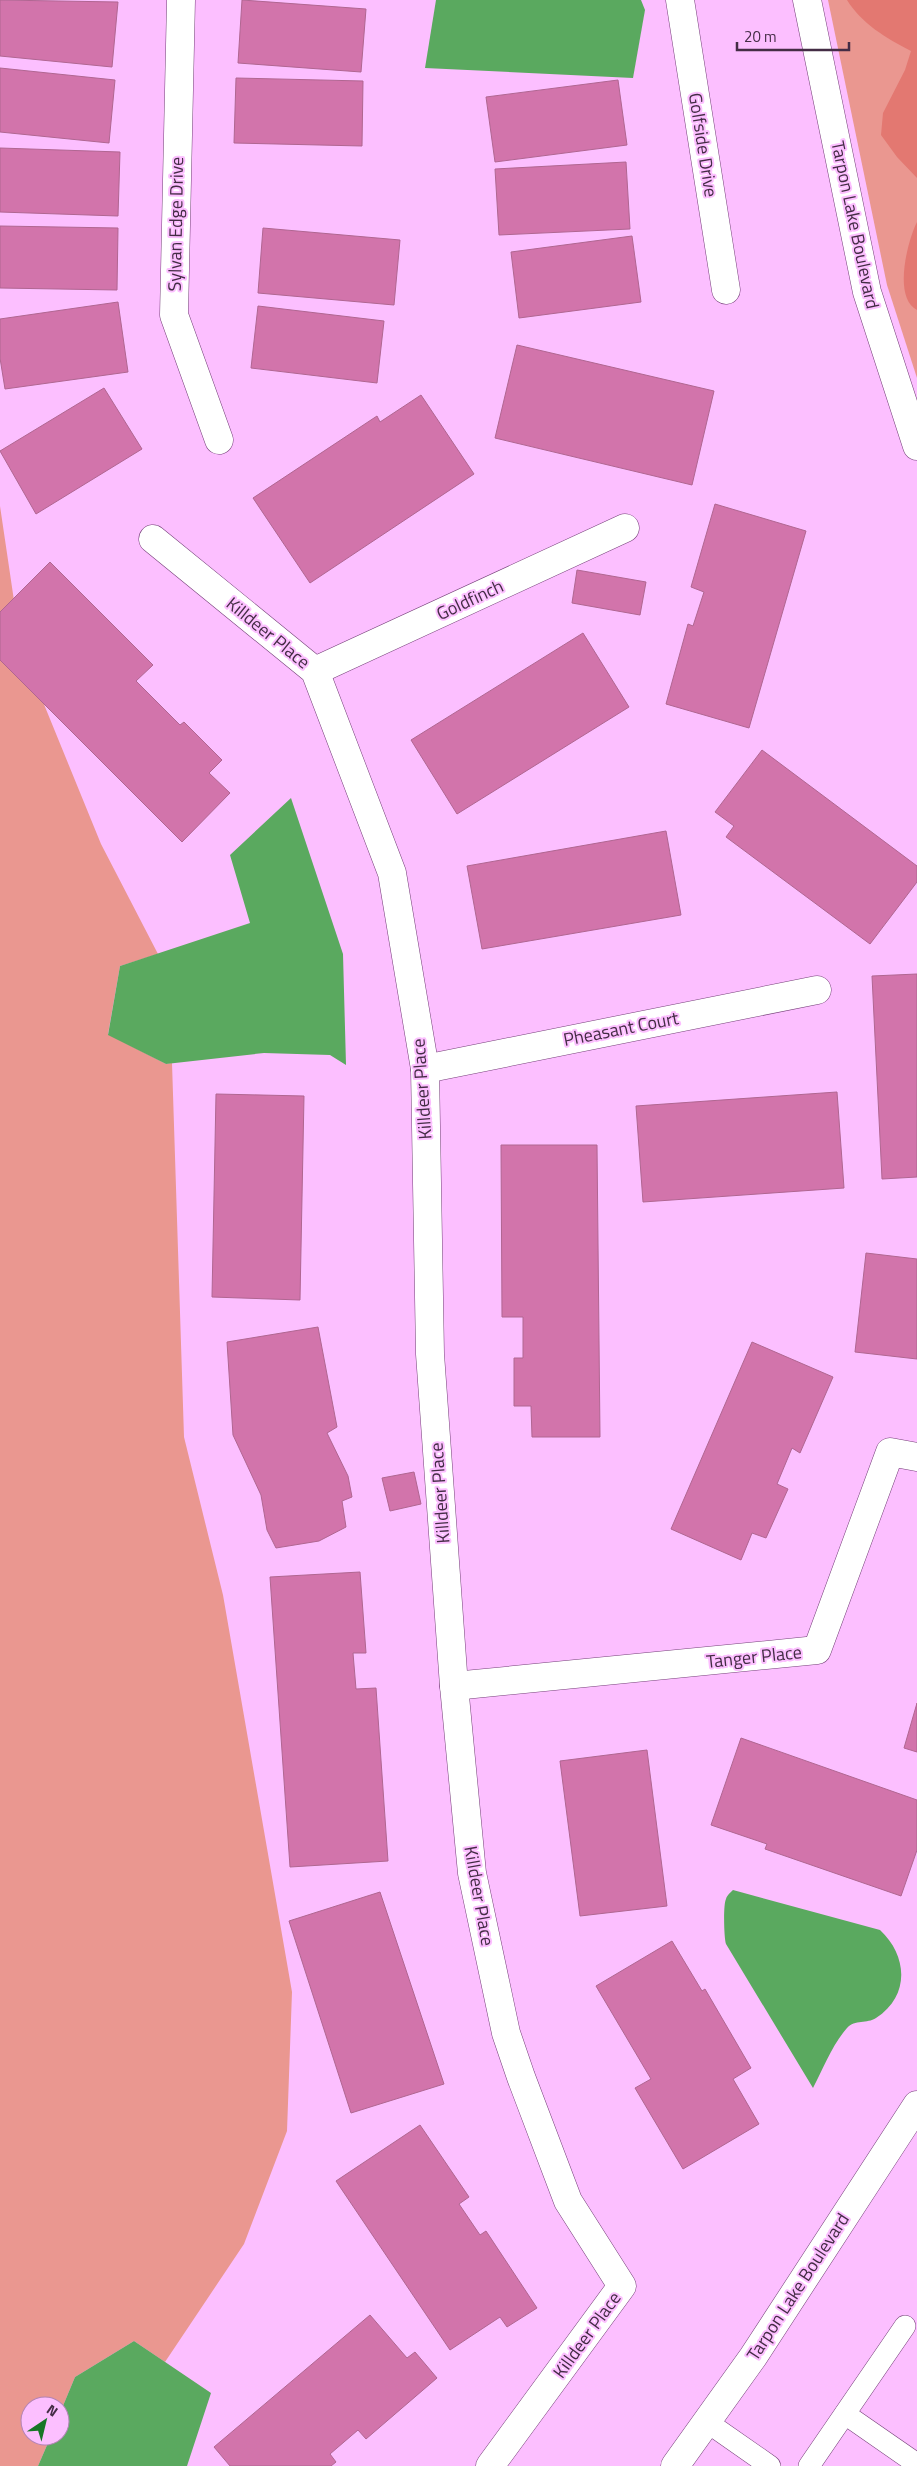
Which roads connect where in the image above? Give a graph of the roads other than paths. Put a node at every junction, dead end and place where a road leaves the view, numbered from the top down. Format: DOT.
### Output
graph roads {
  1 [pos="181,0"];
  2 [pos="680,0"];
  3 [pos="807,0"];
  4 [pos="726,290"];
  5 [pos="219,440"];
  6 [pos="917,446"];
  7 [pos="625,528"];
  8 [pos="153,539"];
  9 [pos="315,671"];
  10 [pos="817,990"];
  11 [pos="425,1069"];
  12 [pos="917,1457"];
  13 [pos="454,1686"];
  14 [pos="917,2105"];
  15 [pos="905,2326"];
  16 [pos="845,2414"];
  17 [pos="707,2422"];
  18 [pos="917,2464"];
  19 [pos="490,2466"];
  20 [pos="675,2466"];
  21 [pos="770,2466"];
  22 [pos="809,2466"];
  1 -- 5 [label="street, Sylvan Edge Drive"];
  2 -- 4 [label="street, Golfside Drive"];
  3 -- 6 [label="street, Tarpon Lake Boulevard"];
  7 -- 9 [label="street, Goldfinch"];
  8 -- 9 [label="street, Killdeer Place"];
  9 -- 11 [label="street, Killdeer Place"];
  10 -- 11 [label="street, Pheasant Court"];
  11 -- 13 [label="street, Killdeer Place"];
  12 -- 13 [label="street, Tanger Place"];
  13 -- 19 [label="street, Killdeer Place"];
  14 -- 17 [label="street, Tarpon Lake Boulevard"];
  15 -- 16 [label="lane"];
  16 -- 18 [label="lane"];
  16 -- 22 [label="lane"];
  17 -- 20 [label="street, Tarpon Lake Boulevard"];
  17 -- 21 [label="lane"];
}
